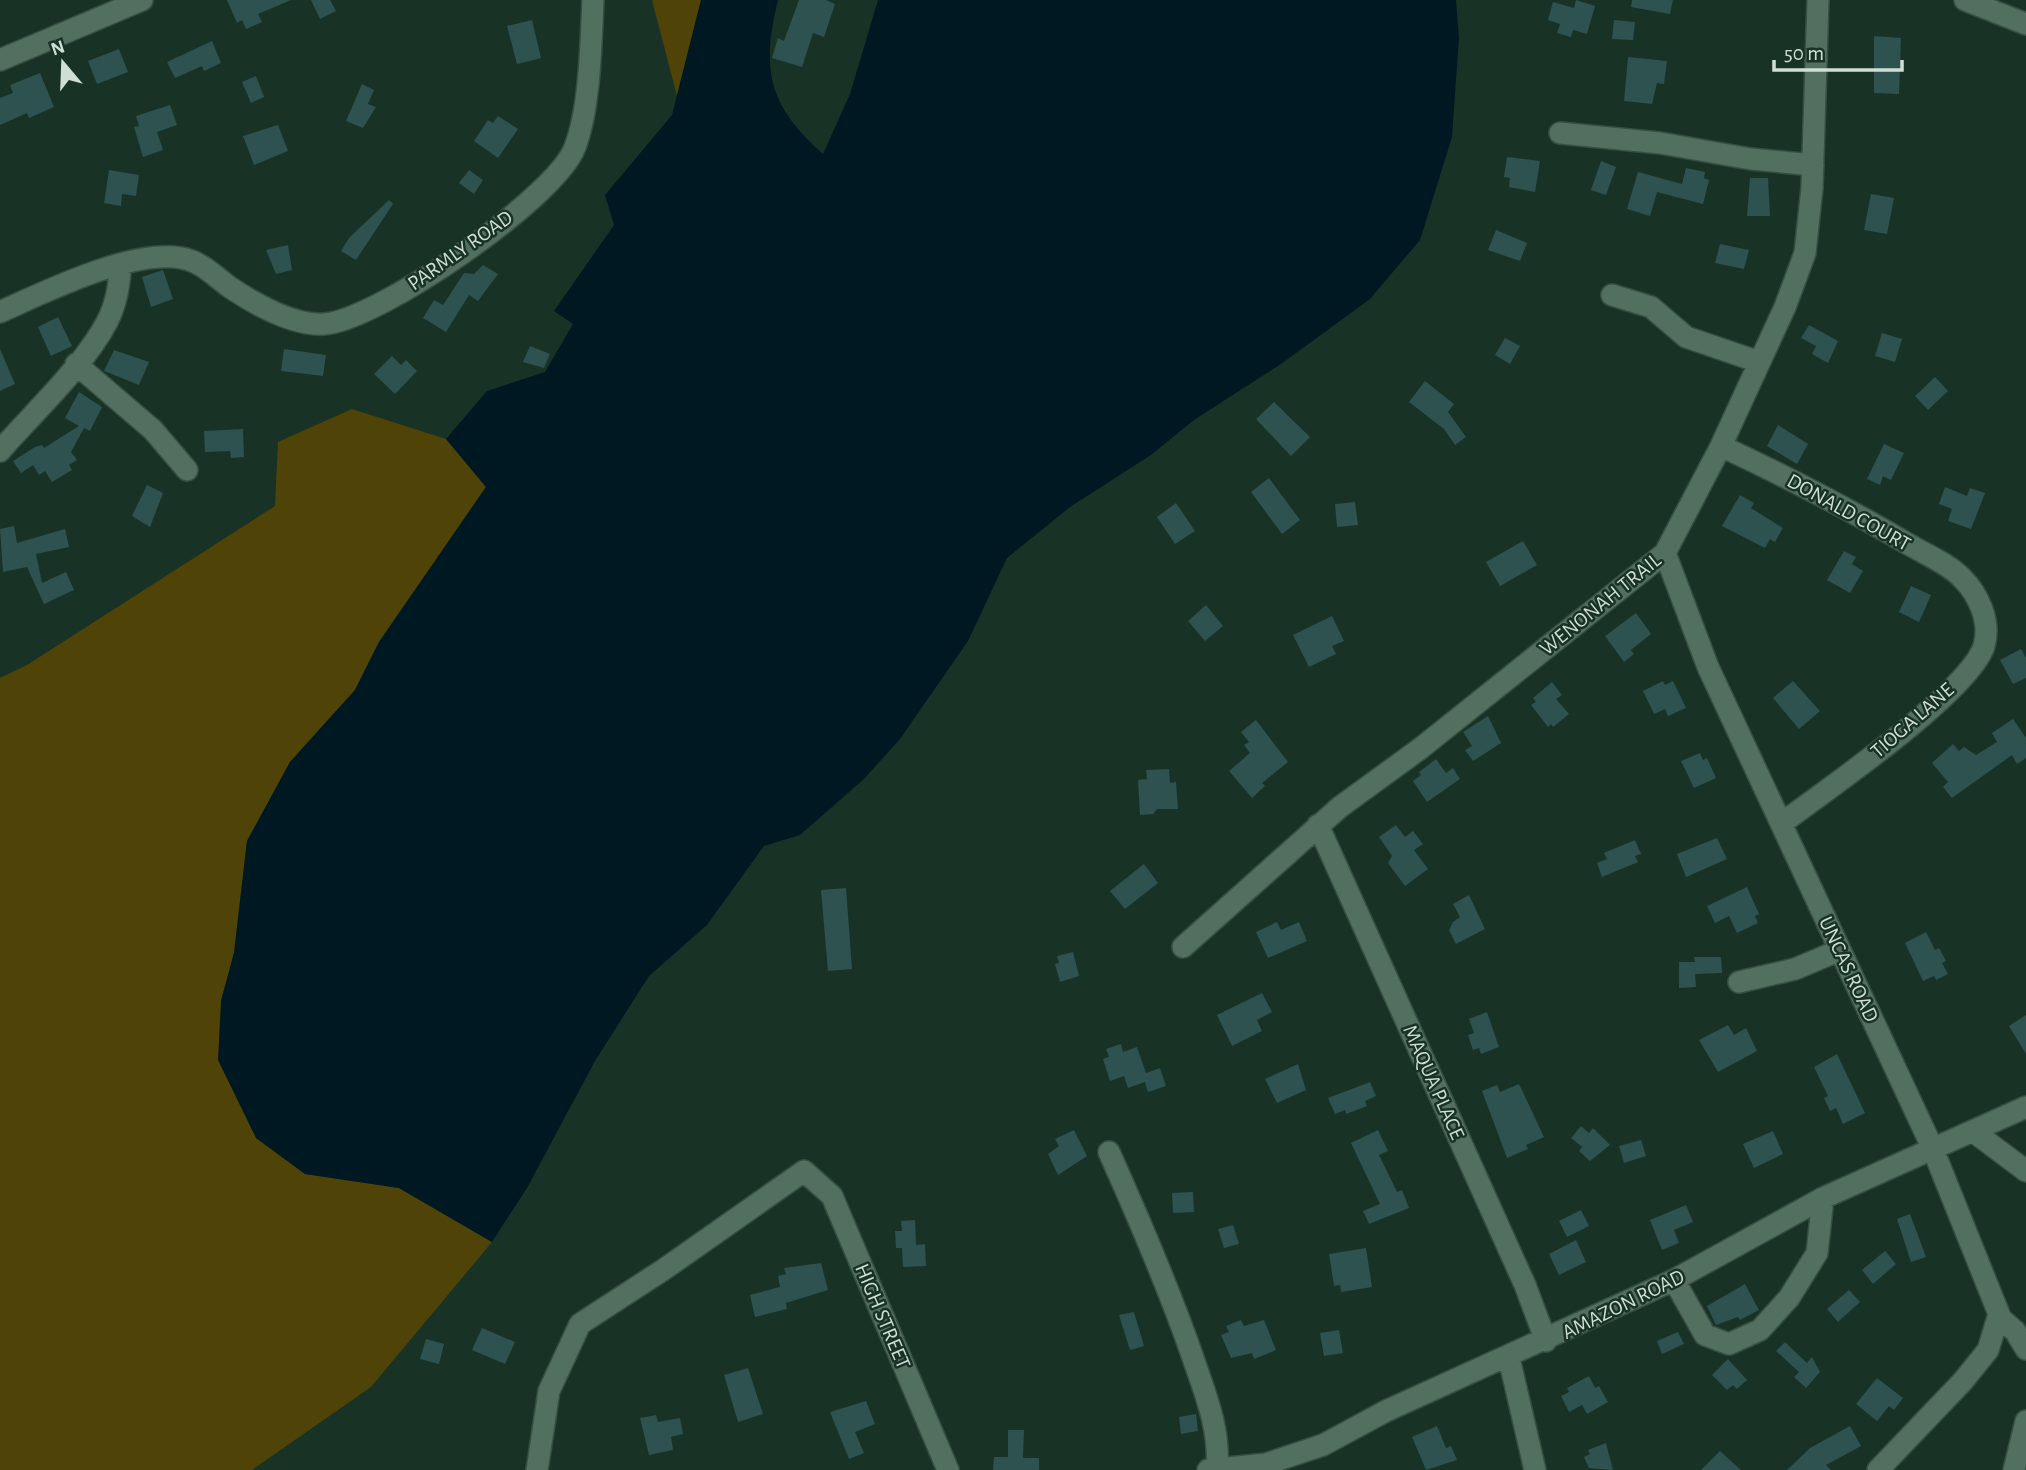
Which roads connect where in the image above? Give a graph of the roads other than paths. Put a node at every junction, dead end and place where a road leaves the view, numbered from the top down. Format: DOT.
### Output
graph roads {
  1 [pos="142,0"];
  2 [pos="593,0"];
  3 [pos="1818,0"];
  4 [pos="1965,0"];
  5 [pos="2026,24"];
  6 [pos="0,60"];
  7 [pos="1560,133"];
  8 [pos="1813,164"];
  9 [pos="121,264"];
  10 [pos="1612,295"];
  11 [pos="0,312"];
  12 [pos="1759,362"];
  13 [pos="76,364"];
  14 [pos="1721,446"];
  15 [pos="0,452"];
  16 [pos="187,470"];
  17 [pos="1665,553"];
  18 [pos="1970,587"];
  19 [pos="1782,823"];
  20 [pos="1318,825"];
  21 [pos="1183,947"];
  22 [pos="1840,950"];
  23 [pos="1740,982"];
  24 [pos="2026,1107"];
  25 [pos="1974,1132"];
  26 [pos="1932,1147"];
  27 [pos="1109,1152"];
  28 [pos="2026,1171"];
  29 [pos="1823,1198"];
  30 [pos="1674,1280"];
  31 [pos="1999,1317"];
  32 [pos="1546,1341"];
  33 [pos="2026,1349"];
  34 [pos="1509,1358"];
  35 [pos="2026,1421"];
  36 [pos="1217,1469"];
  37 [pos="537,1470"];
  38 [pos="948,1470"];
  39 [pos="1208,1470"];
  40 [pos="1535,1470"];
  41 [pos="1878,1470"];
  42 [pos="2014,1470"];
  1 -- 6 [label="street"];
  2 -- 9 [label="street, PARMLY ROAD"];
  3 -- 8 [label="street, WENONAH TRAIL"];
  4 -- 5 [label="street"];
  7 -- 8 [label="street"];
  8 -- 12 [label="street, WENONAH TRAIL"];
  9 -- 11 [label="street, PARMLY ROAD"];
  9 -- 13 [label="street"];
  10 -- 12 [label="street"];
  12 -- 14 [label="street, WENONAH TRAIL"];
  13 -- 15 [label="street"];
  13 -- 16 [label="street"];
  14 -- 17 [label="street, WENONAH TRAIL"];
  14 -- 18 [label="street, DONALD COURT"];
  17 -- 19 [label="street, UNCAS ROAD"];
  17 -- 20 [label="street, WENONAH TRAIL"];
  18 -- 19 [label="street, TIOGA LANE"];
  19 -- 22 [label="street, UNCAS ROAD"];
  20 -- 21 [label="street, WENONAH TRAIL"];
  20 -- 32 [label="street, MAQUA PLACE"];
  22 -- 23 [label="street"];
  22 -- 26 [label="street, UNCAS ROAD"];
  24 -- 25 [label="street, AMAZON ROAD"];
  25 -- 26 [label="street, AMAZON ROAD"];
  25 -- 28 [label="street"];
  26 -- 29 [label="street, AMAZON ROAD"];
  26 -- 31 [label="street, UNCAS ROAD"];
  27 -- 36 [label="street"];
  29 -- 30 [label="street, AMAZON ROAD"];
  29 -- 30 [label="street"];
  30 -- 32 [label="street, AMAZON ROAD"];
  31 -- 33 [label="street"];
  31 -- 41 [label="street"];
  32 -- 34 [label="street, AMAZON ROAD"];
  34 -- 36 [label="street, AMAZON ROAD"];
  34 -- 40 [label="street"];
  35 -- 42 [label="street"];
  36 -- 39 [label="street, AMAZON ROAD"];
  37 -- 38 [label="street, HIGH STREET"];
}
